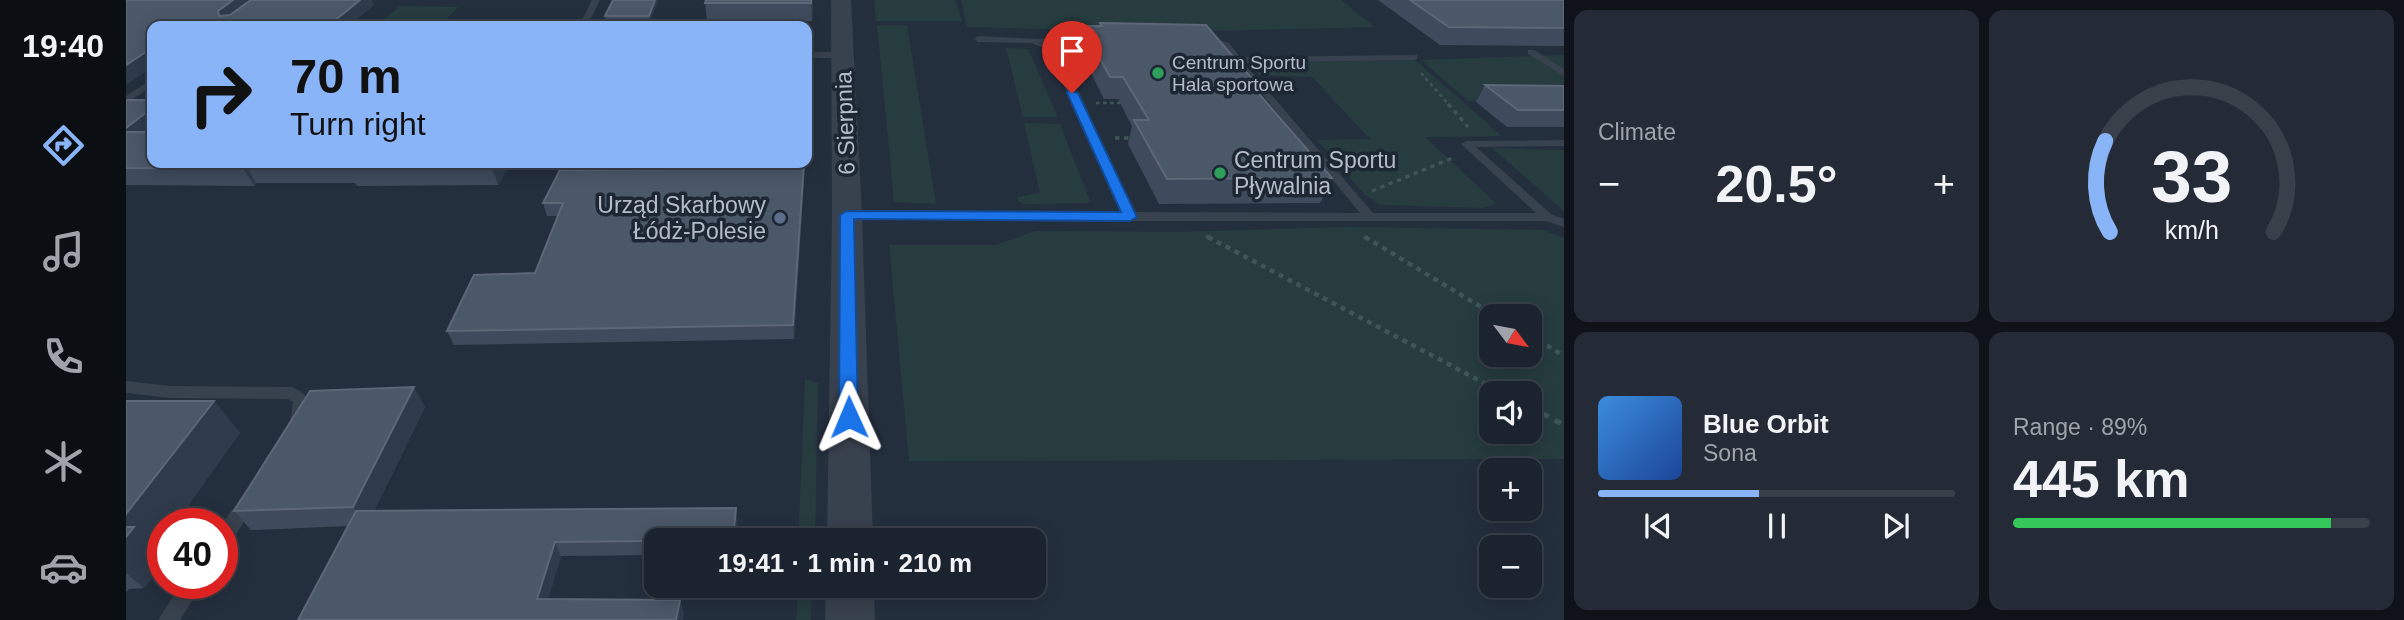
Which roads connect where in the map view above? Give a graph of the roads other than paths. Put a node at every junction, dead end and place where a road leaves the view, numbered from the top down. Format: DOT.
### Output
graph roads {
  1 [pos="596,0"];
  2 [pos="841,0"];
  3 [pos="586,21"];
  4 [pos="1106,38"];
  5 [pos="978,39"];
  6 [pos="1189,39"];
  7 [pos="1041,41"];
  8 [pos="812,47"];
  9 [pos="843,51"];
  10 [pos="1531,52"];
  11 [pos="812,54"];
  12 [pos="1410,57"];
  13 [pos="1237,60"];
  14 [pos="1564,73"];
  15 [pos="147,86"];
  16 [pos="126,101"];
  17 [pos="1564,143"];
  18 [pos="847,215"];
  19 [pos="1130,217"];
  20 [pos="1547,217"];
  21 [pos="1371,218"];
  22 [pos="1564,223"];
  23 [pos="126,387"];
  24 [pos="289,440"];
  25 [pos="259,484"];
  26 [pos="238,515"];
  27 [pos="850,528"];
  28 [pos="850,598"];
  29 [pos="182,599"];
  30 [pos="168,620"];
  31 [pos="850,620"];
  1 -- 3 [label="lane"];
  2 -- 9 [label="street, 6 Sierpnia"];
  4 -- 7 [label="lane"];
  5 -- 7 [label="lane"];
  6 -- 13 [label="lane"];
  7 -- 19 [label="lane"];
  8 -- 9 [label="lane"];
  9 -- 11 [label="lane"];
  9 -- 18 [label="street, 6 Sierpnia"];
  10 -- 14 [label="lane"];
  12 -- 13 [label="lane"];
  13 -- 21 [label="lane"];
  15 -- 16 [label="lane"];
  17 -- 20 [label="lane"];
  18 -- 19 [label="lane"];
  18 -- 27 [label="street, 6 Sierpnia"];
  19 -- 21 [label="lane"];
  20 -- 21 [label="lane"];
  20 -- 22 [label="lane"];
  23 -- 24 [label="lane"];
  25 -- 26 [label="lane"];
  28 -- 31 [label="street"];
  29 -- 30 [label="lane"];
}
